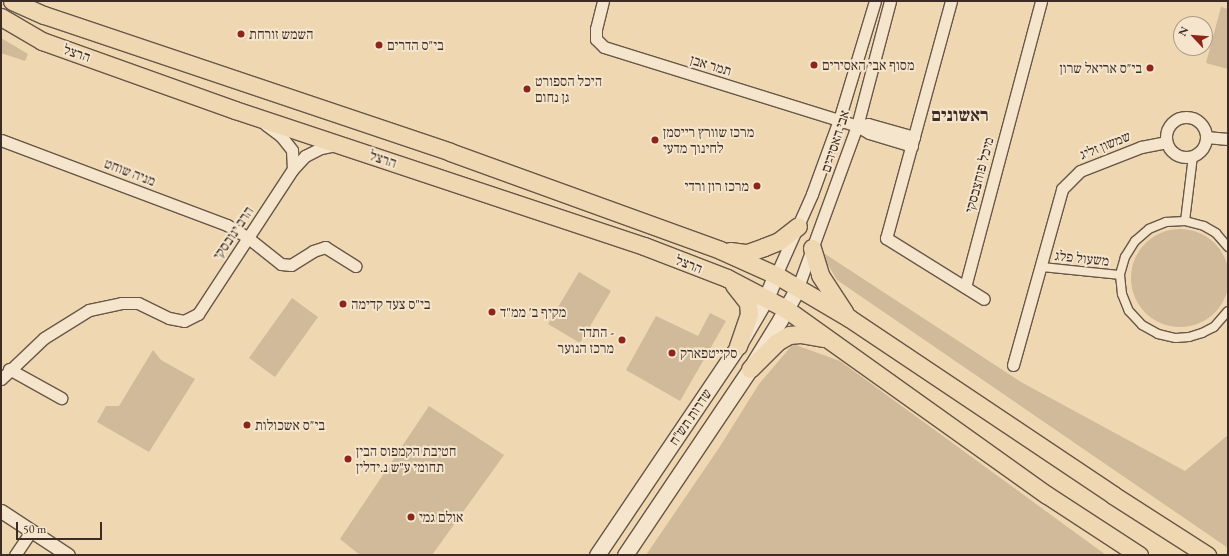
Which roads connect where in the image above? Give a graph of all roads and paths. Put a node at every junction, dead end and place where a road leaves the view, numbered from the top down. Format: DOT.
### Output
graph roads {
  1 [pos="12,1"];
  2 [pos="603,1"];
  3 [pos="875,1"];
  4 [pos="890,1"];
  5 [pos="951,1"];
  6 [pos="1041,1"];
  7 [pos="1,18"];
  8 [pos="236,110"];
  9 [pos="839,120"];
  10 [pos="857,126"];
  11 [pos="1206,137"];
  12 [pos="1228,139"];
  13 [pos="1,140"];
  14 [pos="913,141"];
  15 [pos="1166,142"];
  16 [pos="340,144"];
  17 [pos="1193,156"];
  18 [pos="293,169"];
  19 [pos="1185,221"];
  20 [pos="798,226"];
  21 [pos="247,237"];
  22 [pos="1228,247"];
  23 [pos="812,248"];
  24 [pos="720,250"];
  25 [pos="356,266"];
  26 [pos="1041,267"];
  27 [pos="776,275"];
  28 [pos="1120,275"];
  29 [pos="727,278"];
  30 [pos="798,287"];
  31 [pos="965,287"];
  32 [pos="766,298"];
  33 [pos="984,299"];
  34 [pos="786,309"];
  35 [pos="1228,311"];
  36 [pos="849,318"];
  37 [pos="827,339"];
  38 [pos="738,346"];
  39 [pos="1014,365"];
  40 [pos="10,369"];
  41 [pos="750,369"];
  42 [pos="1,378"];
  43 [pos="61,398"];
  44 [pos="1,511"];
  45 [pos="31,531"];
  46 [pos="1178,536"];
  47 [pos="15,555"];
  48 [pos="68,555"];
  49 [pos="597,555"];
  50 [pos="625,555"];
  51 [pos="1139,555"];
  52 [pos="1207,555"];
  53 [pos="1215,555"];
  1 -- 24 [label="main road, הרצל"];
  2 -- 9 [label="street, תמר אבן"];
  3 -- 9 [label="street, אבי האסירים"];
  4 -- 10 [label="street, אבי האסירים"];
  5 -- 14 [label="street"];
  6 -- 31 [label="street, מיכל פוחצבסקי"];
  7 -- 8 [label="main road, הרצל"];
  8 -- 16 [label="main road, הרצל"];
  8 -- 18 [label="street"];
  9 -- 10 [label="street, תמר אבן"];
  9 -- 20 [label="street, אבי האסירים"];
  10 -- 14 [label="street"];
  10 -- 23 [label="street, אבי האסירים"];
  11 -- 12 [label="street"];
  11 -- 15 [label="street"];
  11 -- 17 [label="street"];
  13 -- 21 [label="street, מניה שוחט"];
  14 -- 31 [label="street"];
  15 -- 17 [label="street"];
  15 -- 26 [label="street, שמשון זליג"];
  16 -- 18 [label="street, הרב ינובסקי"];
  16 -- 29 [label="main road, הרצל"];
  17 -- 19 [label="street"];
  18 -- 21 [label="street, הרב ינובסקי"];
  19 -- 22 [label="street, משעול פלג"];
  19 -- 28 [label="street, משעול פלג"];
  20 -- 24 [label="main road"];
  20 -- 27 [label="street, אבי האסירים"];
  21 -- 25 [label="street, מניה שוחט"];
  21 -- 40 [label="street, הרב ינובסקי"];
  23 -- 30 [label="street, אבי האסירים"];
  23 -- 36 [label="main road"];
  24 -- 27 [label="main road, הרצל"];
  26 -- 28 [label="street, משעול פלג"];
  26 -- 39 [label="street"];
  27 -- 30 [label="main road, הרצל"];
  27 -- 32 [label="main road, שדרות תש\"ח"];
  28 -- 35 [label="street, משעול פלג"];
  29 -- 32 [label="main road, הרצל"];
  29 -- 38 [label="main road"];
  30 -- 34 [label="main road, שדרות תש\"ח"];
  30 -- 36 [label="main road, הרצל"];
  31 -- 33 [label="street"];
  32 -- 34 [label="main road, הרצל"];
  32 -- 38 [label="main road, שדרות תש\"ח"];
  34 -- 37 [label="main road, הרצל"];
  34 -- 41 [label="main road, שדרות תש\"ח"];
  36 -- 46 [label="main road, הרצל"];
  37 -- 41 [label="main road"];
  37 -- 51 [label="main road, הרצל"];
  38 -- 49 [label="main road, שדרות תש\"ח"];
  40 -- 42 [label="street"];
  40 -- 43 [label="street"];
  41 -- 50 [label="main road, שדרות תש\"ח"];
  44 -- 45 [label="street"];
  45 -- 47 [label="street"];
  45 -- 48 [label="street"];
  46 -- 52 [label="main road"];
  46 -- 53 [label="main road"];
}
